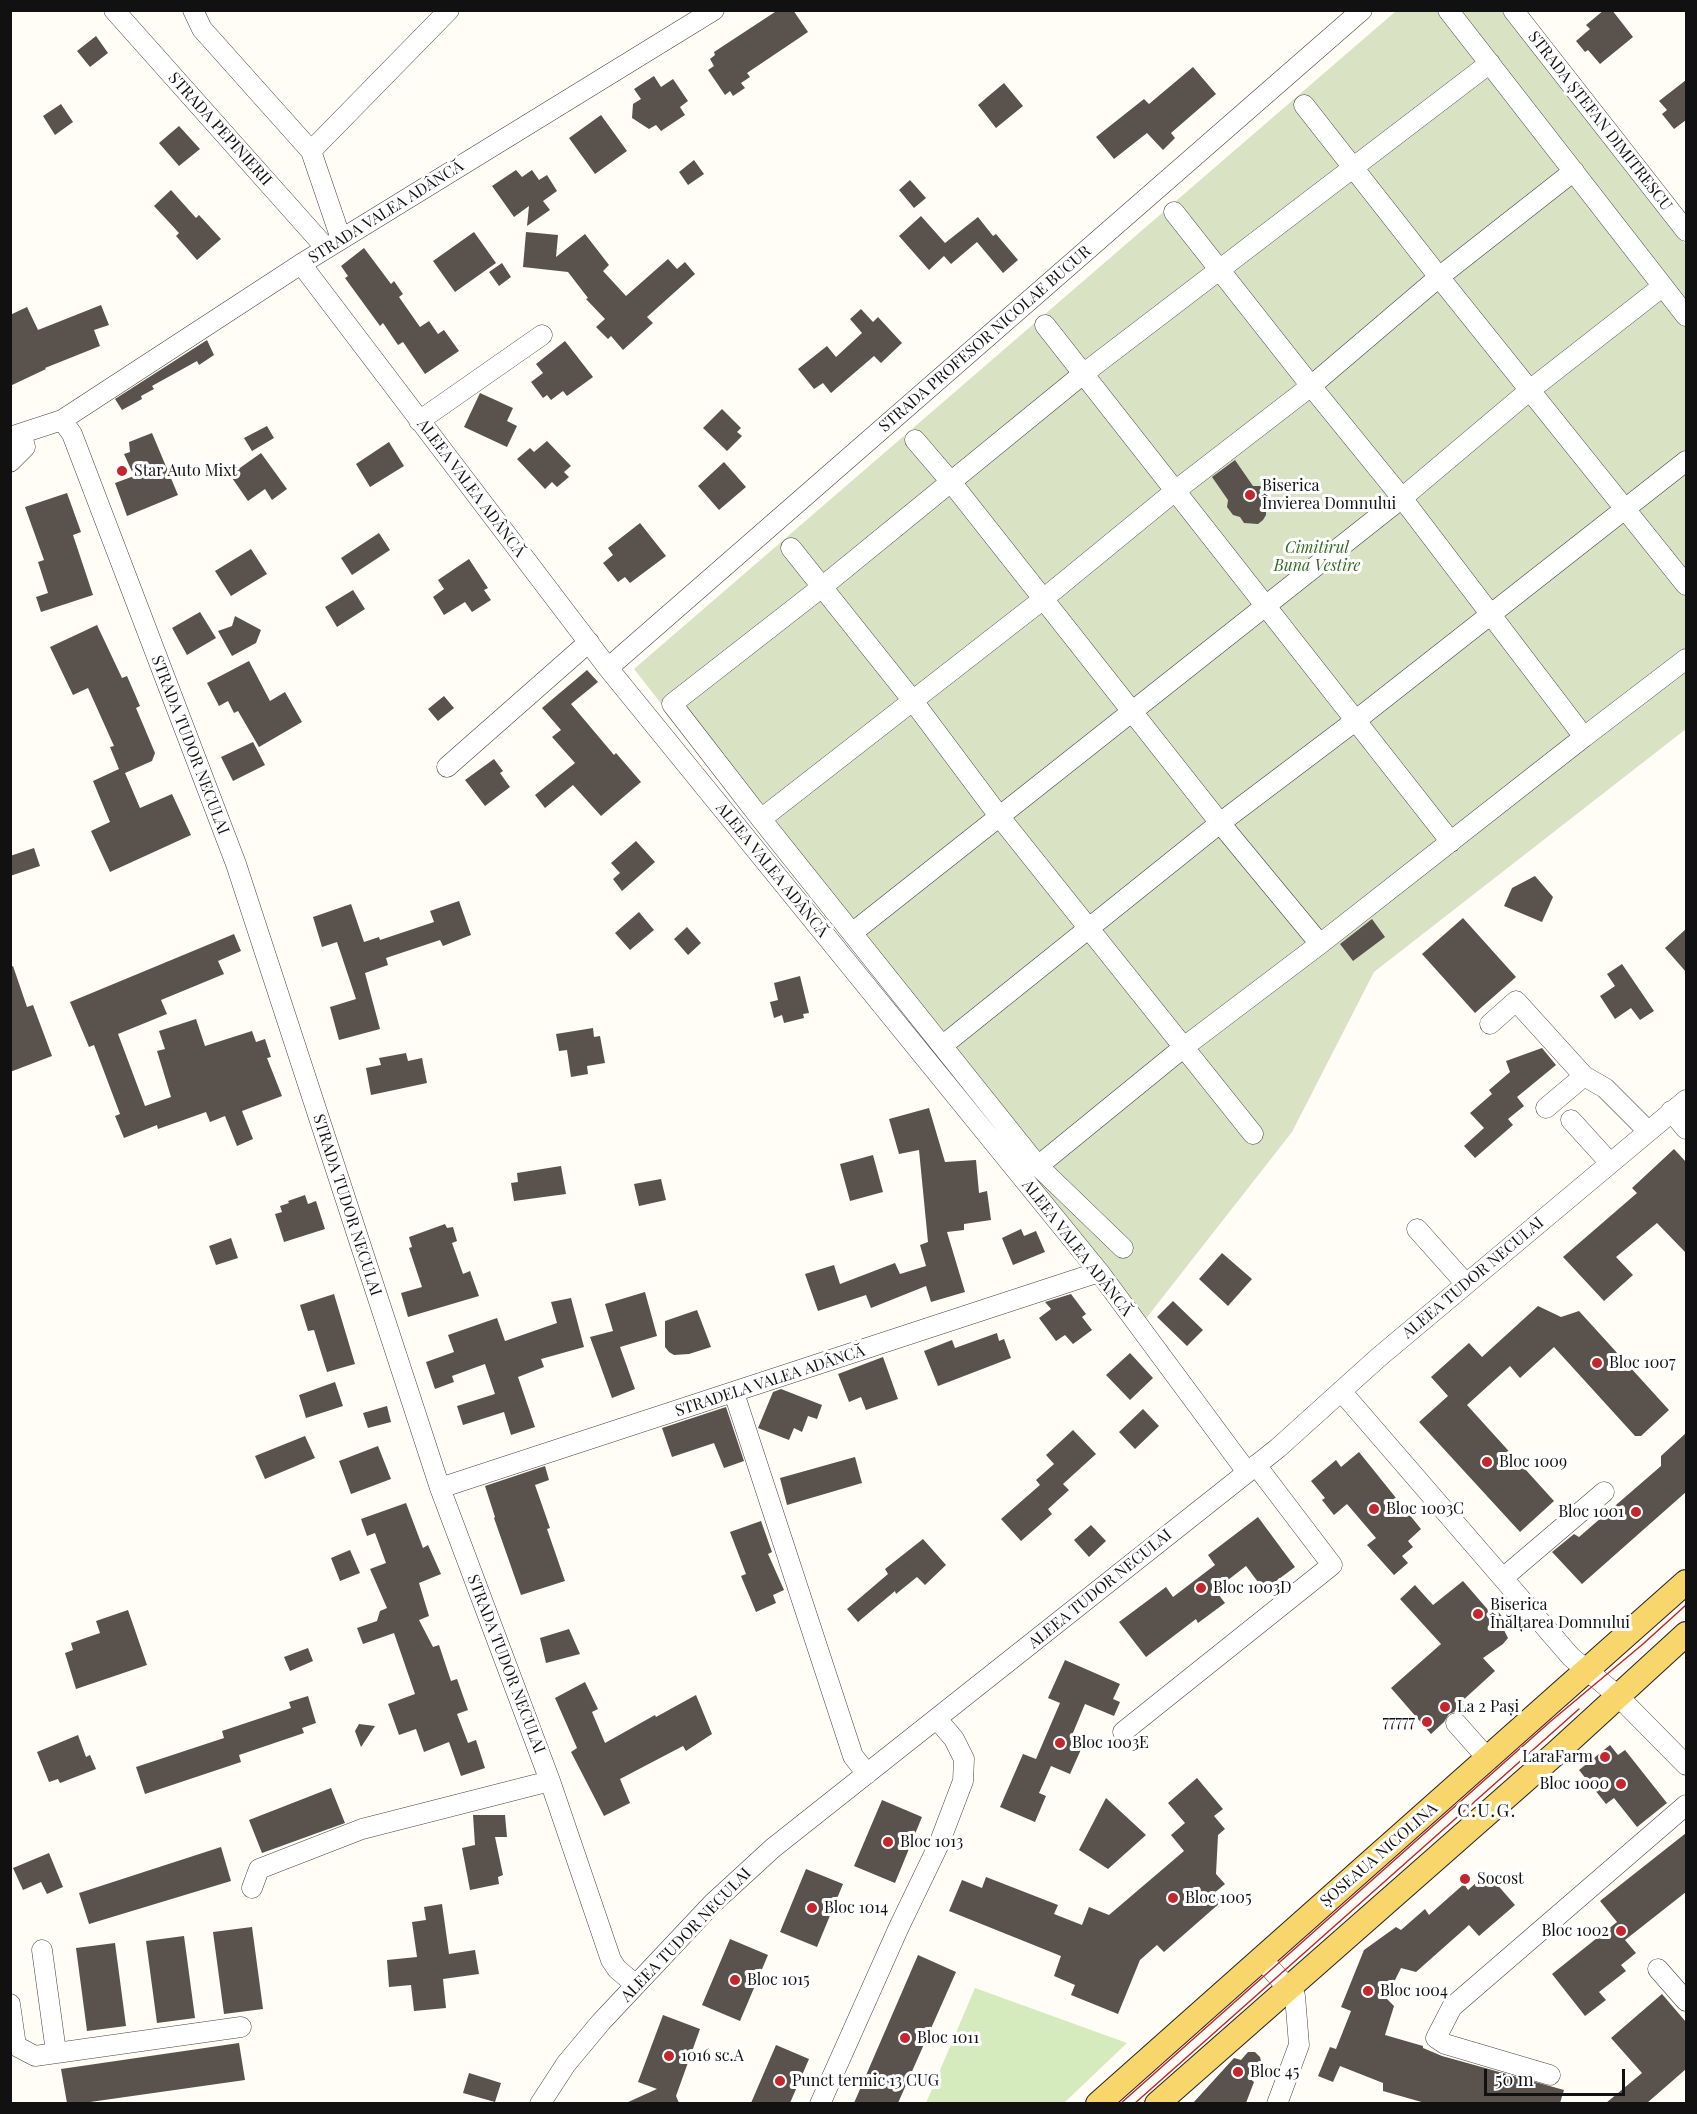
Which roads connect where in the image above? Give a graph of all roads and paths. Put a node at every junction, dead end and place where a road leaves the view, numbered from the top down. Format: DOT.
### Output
graph roads {
  1 [pos="114,10"];
  2 [pos="193,10"];
  3 [pos="449,10"];
  4 [pos="714,10"];
  5 [pos="1362,10"];
  6 [pos="1448,10"];
  7 [pos="1513,10"];
  8 [pos="1490,63"];
  9 [pos="1304,105"];
  10 [pos="311,151"];
  11 [pos="1353,167"];
  12 [pos="1574,171"];
  13 [pos="1174,213"];
  14 [pos="1686,231"];
  15 [pos="334,244"];
  16 [pos="301,264"];
  17 [pos="1218,269"];
  18 [pos="1439,278"];
  19 [pos="1664,286"];
  20 [pos="1686,316"];
  21 [pos="1045,325"];
  22 [pos="542,335"];
  23 [pos="1083,374"];
  24 [pos="1311,386"];
  25 [pos="1530,390"];
  26 [pos="62,420"];
  27 [pos="419,421"];
  28 [pos="16,436"];
  29 [pos="915,440"];
  30 [pos="1686,461"];
  31 [pos="10,462"];
  32 [pos="951,482"];
  33 [pos="1175,491"];
  34 [pos="1402,498"];
  35 [pos="1624,509"];
  36 [pos="791,548"];
  37 [pos="1686,585"];
  38 [pos="822,587"];
  39 [pos="1042,600"];
  40 [pos="1266,604"];
  41 [pos="1490,615"];
  42 [pos="589,642"];
  43 [pos="1686,659"];
  44 [pos="608,668"];
  45 [pos="914,701"];
  46 [pos="1132,712"];
  47 [pos="1355,721"];
  48 [pos="1584,737"];
  49 [pos="447,767"];
  50 [pos="999,816"];
  51 [pos="761,819"];
  52 [pos="1220,823"];
  53 [pos="1451,842"];
  54 [pos="1089,930"];
  55 [pos="852,933"];
  56 [pos="1320,944"];
  57 [pos="1490,1024"];
  58 [pos="942,1046"];
  59 [pos="1184,1047"];
  60 [pos="1584,1076"];
  61 [pos="1679,1106"];
  62 [pos="1546,1108"];
  63 [pos="1571,1120"];
  64 [pos="1686,1129"];
  65 [pos="1648,1131"];
  66 [pos="1252,1134"];
  67 [pos="1610,1163"];
  68 [pos="1038,1166"];
  69 [pos="1417,1229"];
  70 [pos="1123,1248"];
  71 [pos="1099,1272"];
  72 [pos="1466,1284"];
  73 [pos="1341,1391"];
  74 [pos="734,1392"];
  75 [pos="1251,1468"];
  76 [pos="441,1488"];
  77 [pos="1604,1492"];
  78 [pos="1503,1578"];
  79 [pos="1686,1582"];
  80 [pos="1686,1634"];
  81 [pos="1587,1670"];
  82 [pos="1618,1696"];
  83 [pos="937,1719"];
  84 [pos="1456,1723"];
  85 [pos="1123,1732"];
  86 [pos="1488,1760"];
  87 [pos="1686,1765"];
  88 [pos="867,1774"];
  89 [pos="550,1781"];
  90 [pos="1686,1805"];
  91 [pos="252,1888"];
  92 [pos="42,1950"];
  93 [pos="1262,1959"];
  94 [pos="1658,1969"];
  95 [pos="636,1985"];
  96 [pos="1288,1988"];
  97 [pos="1686,2001"];
  98 [pos="10,2004"];
  99 [pos="241,2026"];
  100 [pos="56,2052"];
  101 [pos="1550,2075"];
  102 [pos="1285,2101"];
  103 [pos="540,2103"];
  104 [pos="820,2103"];
  105 [pos="1098,2103"];
  106 [pos="1156,2103"];
  1 -- 15 [label="street, STRADA PEPINIERII"];
  2 -- 10 [label="street"];
  3 -- 10 [label="street"];
  4 -- 15 [label="street, STRADA VALEA ADÂNCĂ"];
  5 -- 44 [label="street, STRADA PROFESOR NICOLAE BUCUR"];
  6 -- 8 [label="street"];
  7 -- 14 [label="street, STRADA ȘTEFAN DIMITRESCU"];
  8 -- 11 [label="street"];
  8 -- 12 [label="street"];
  9 -- 11 [label="street"];
  10 -- 15 [label="street"];
  11 -- 17 [label="street"];
  11 -- 18 [label="street"];
  12 -- 18 [label="street"];
  12 -- 19 [label="street"];
  13 -- 17 [label="street"];
  15 -- 16 [label="street, STRADA VALEA ADÂNCĂ"];
  16 -- 26 [label="street, STRADA VALEA ADÂNCĂ"];
  16 -- 27 [label="street, ALEEA VALEA ADÂNCĂ"];
  17 -- 23 [label="street"];
  17 -- 24 [label="street"];
  18 -- 24 [label="street"];
  18 -- 25 [label="street"];
  19 -- 20 [label="street"];
  19 -- 25 [label="street"];
  21 -- 23 [label="street"];
  22 -- 27 [label="street"];
  23 -- 32 [label="street"];
  23 -- 33 [label="street"];
  24 -- 33 [label="street"];
  24 -- 34 [label="street"];
  25 -- 34 [label="street"];
  25 -- 35 [label="street"];
  26 -- 28 [label="street, STRADA VALEA ADÂNCĂ"];
  26 -- 76 [label="street, STRADA TUDOR NECULAI"];
  27 -- 42 [label="street, ALEEA VALEA ADÂNCĂ"];
  28 -- 31 [label="street"];
  29 -- 32 [label="street"];
  30 -- 35 [label="street"];
  32 -- 38 [label="street"];
  32 -- 39 [label="street"];
  33 -- 39 [label="street"];
  33 -- 40 [label="street"];
  34 -- 40 [label="street"];
  34 -- 41 [label="street"];
  35 -- 37 [label="street"];
  35 -- 41 [label="street"];
  36 -- 38 [label="street"];
  38 -- 45 [label="street"];
  38 -- 51 [label="street"];
  39 -- 45 [label="street"];
  39 -- 46 [label="street"];
  40 -- 46 [label="street"];
  40 -- 47 [label="street"];
  41 -- 47 [label="street"];
  41 -- 48 [label="street"];
  42 -- 44 [label="street, ALEEA VALEA ADÂNCĂ"];
  42 -- 49 [label="street"];
  43 -- 48 [label="street"];
  44 -- 71 [label="street, ALEEA VALEA ADÂNCĂ"];
  45 -- 50 [label="street"];
  45 -- 51 [label="street"];
  46 -- 50 [label="street"];
  46 -- 52 [label="street"];
  47 -- 52 [label="street"];
  47 -- 53 [label="street"];
  48 -- 53 [label="street"];
  50 -- 54 [label="street"];
  50 -- 55 [label="street"];
  51 -- 55 [label="street"];
  52 -- 54 [label="street"];
  52 -- 56 [label="street"];
  53 -- 56 [label="street"];
  54 -- 58 [label="street"];
  54 -- 59 [label="street"];
  55 -- 58 [label="street"];
  56 -- 59 [label="street"];
  57 -- 60 [label="street"];
  58 -- 68 [label="street"];
  59 -- 66 [label="street"];
  59 -- 68 [label="street"];
  60 -- 62 [label="street"];
  60 -- 65 [label="street"];
  61 -- 64 [label="street"];
  61 -- 65 [label="street, ALEEA TUDOR NECULAI"];
  63 -- 67 [label="street"];
  65 -- 67 [label="street, ALEEA TUDOR NECULAI"];
  67 -- 72 [label="street, ALEEA TUDOR NECULAI"];
  68 -- 70 [label="street"];
  69 -- 72 [label="street"];
  71 -- 74 [label="street, STRADELA VALEA ADÂNCĂ"];
  71 -- 75 [label="street, ALEEA VALEA ADÂNCĂ"];
  72 -- 73 [label="street, ALEEA TUDOR NECULAI"];
  73 -- 75 [label="street, ALEEA TUDOR NECULAI"];
  73 -- 78 [label="street"];
  74 -- 76 [label="street, STRADELA VALEA ADÂNCĂ"];
  74 -- 88 [label="street"];
  75 -- 83 [label="street, ALEEA TUDOR NECULAI"];
  75 -- 85 [label="street, ALEEA VALEA ADÂNCĂ"];
  76 -- 89 [label="street, STRADA TUDOR NECULAI"];
  77 -- 78 [label="street"];
  78 -- 81 [label="street"];
  79 -- 81 [label="main road, ȘOSEAUA NICOLINA"];
  80 -- 82 [label="main road"];
  81 -- 82 [label="street"];
  81 -- 86 [label="main road, ȘOSEAUA NICOLINA"];
  82 -- 87 [label="street"];
  82 -- 96 [label="main road"];
  83 -- 88 [label="street, ALEEA TUDOR NECULAI"];
  83 -- 104 [label="street"];
  84 -- 86 [label="street"];
  86 -- 93 [label="main road, ȘOSEAUA NICOLINA"];
  88 -- 95 [label="street, ALEEA TUDOR NECULAI"];
  89 -- 91 [label="street"];
  89 -- 95 [label="street, STRADA TUDOR NECULAI"];
  90 -- 101 [label="street"];
  92 -- 100 [label="street"];
  93 -- 96 [label="street"];
  93 -- 105 [label="main road, ȘOSEAUA NICOLINA"];
  94 -- 97 [label="street"];
  95 -- 103 [label="street, ALEEA TUDOR NECULAI"];
  96 -- 102 [label="street"];
  96 -- 106 [label="main road"];
  98 -- 100 [label="street"];
  99 -- 100 [label="street"];
}
